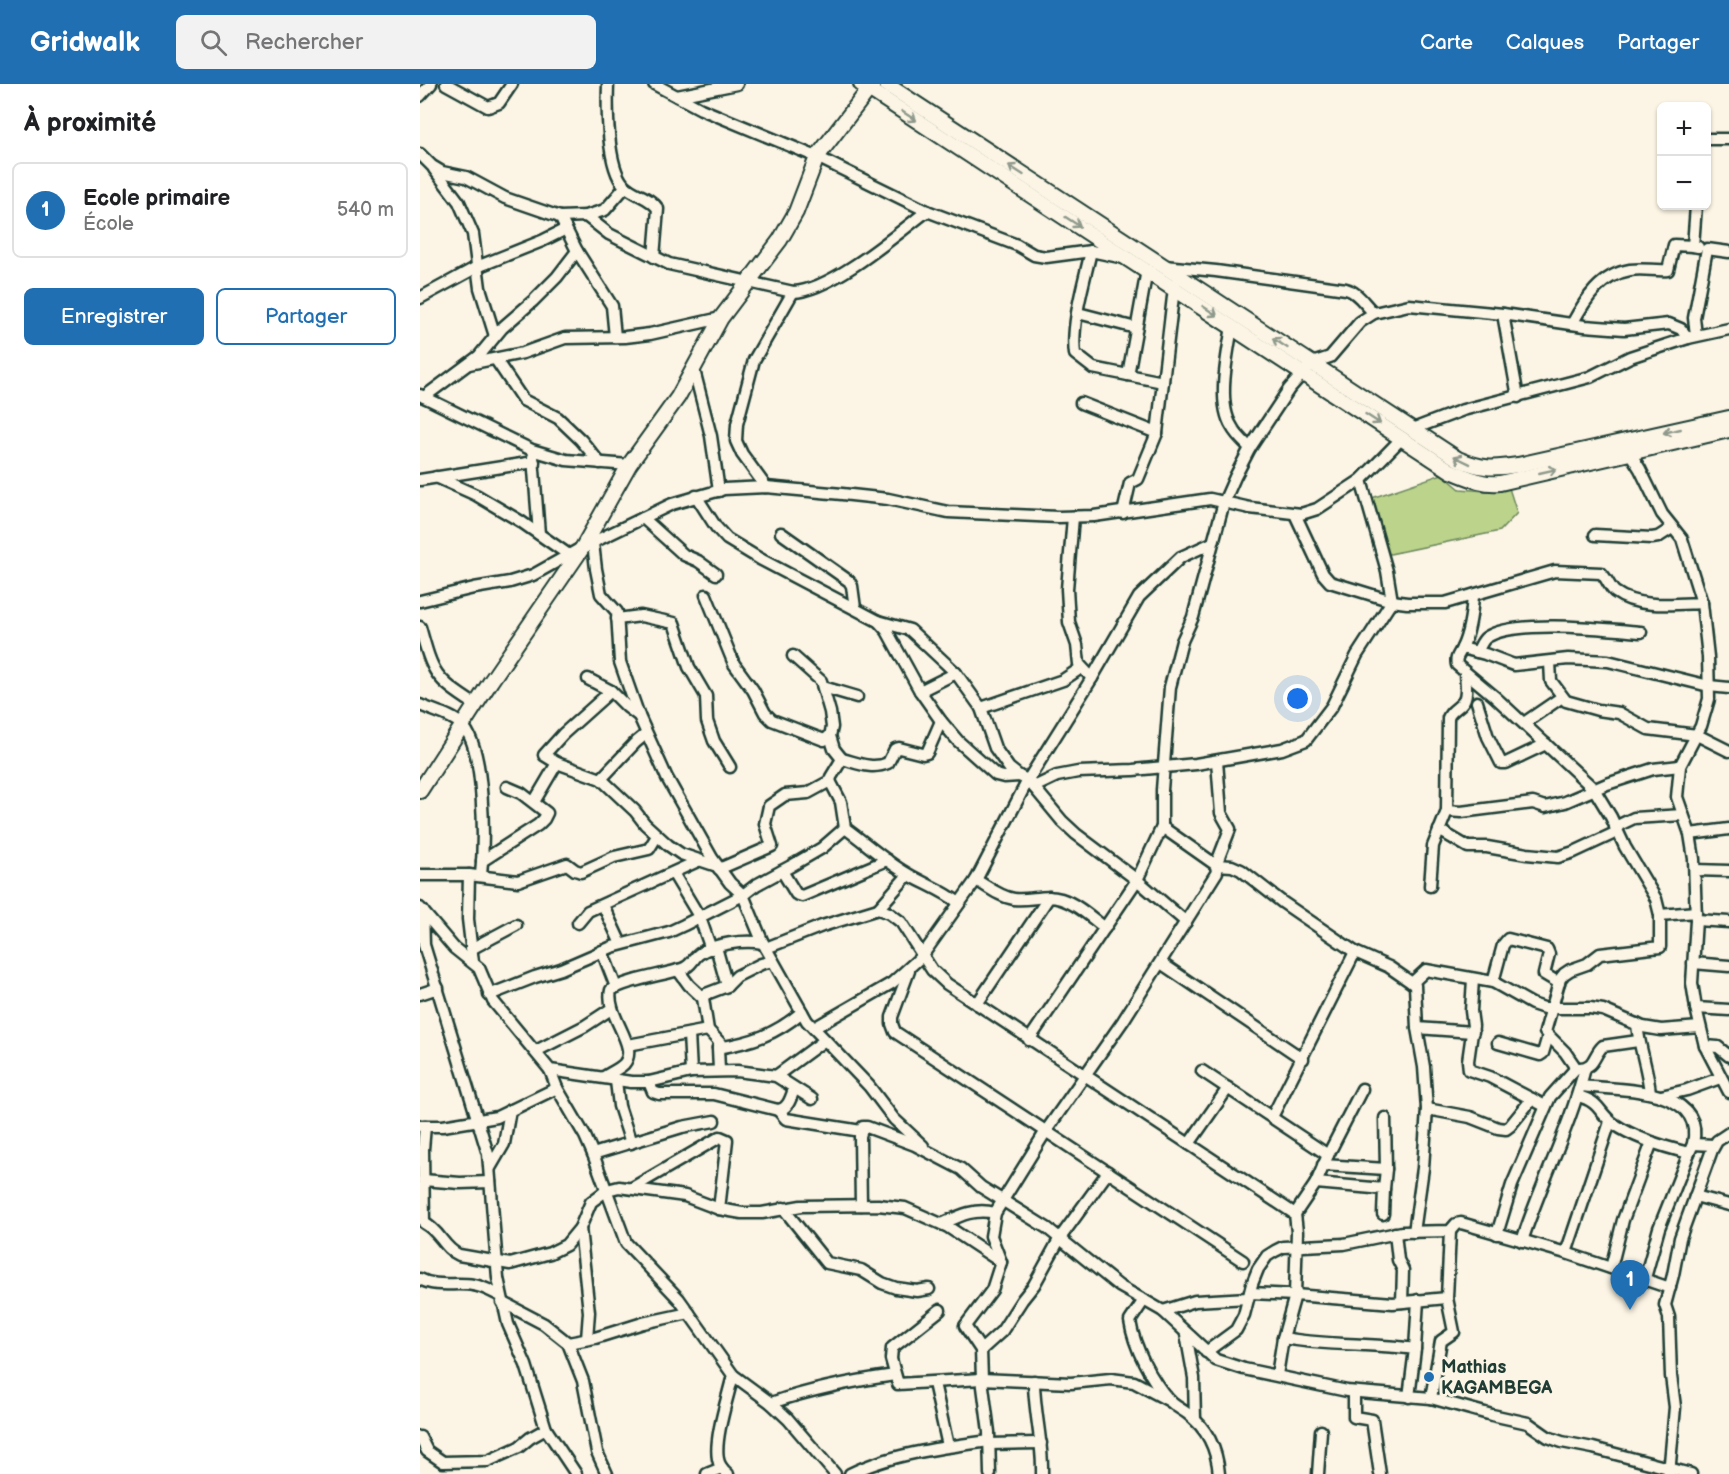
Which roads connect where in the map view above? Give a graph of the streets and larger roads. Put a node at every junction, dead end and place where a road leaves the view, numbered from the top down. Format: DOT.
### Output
graph roads {
  1 [pos="431,84"];
  2 [pos="446,84"];
  3 [pos="512,84"];
  4 [pos="608,84"];
  5 [pos="654,84"];
  6 [pos="737,84"];
  7 [pos="886,84"];
  8 [pos="867,86"];
  9 [pos="420,96"];
  10 [pos="677,96"];
  11 [pos="1711,139"];
  12 [pos="1729,139"];
  13 [pos="420,154"];
  14 [pos="817,157"];
  15 [pos="432,166"];
  16 [pos="625,187"];
  17 [pos="1696,210"];
  18 [pos="927,211"];
  19 [pos="586,216"];
  20 [pos="560,217"];
  21 [pos="566,229"];
  22 [pos="1693,246"];
  23 [pos="1707,249"];
  24 [pos="577,251"];
  25 [pos="1090,251"];
  26 [pos="1729,252"];
  27 [pos="654,257"];
  28 [pos="1130,260"];
  29 [pos="1161,266"];
  30 [pos="477,267"];
  31 [pos="1147,270"];
  32 [pos="748,283"];
  33 [pos="1174,288"];
  34 [pos="794,292"];
  35 [pos="420,298"];
  36 [pos="1078,313"];
  37 [pos="1374,313"];
  38 [pos="1503,314"];
  39 [pos="721,318"];
  40 [pos="1572,324"];
  41 [pos="1232,326"];
  42 [pos="1137,327"];
  43 [pos="1729,329"];
  44 [pos="495,336"];
  45 [pos="615,337"];
  46 [pos="1692,337"];
  47 [pos="496,360"];
  48 [pos="470,364"];
  49 [pos="1308,368"];
  50 [pos="694,370"];
  51 [pos="1128,375"];
  52 [pos="1163,382"];
  53 [pos="422,396"];
  54 [pos="1518,397"];
  55 [pos="1081,404"];
  56 [pos="1729,418"];
  57 [pos="1729,430"];
  58 [pos="1157,433"];
  59 [pos="1407,434"];
  60 [pos="1250,448"];
  61 [pos="532,450"];
  62 [pos="1630,453"];
  63 [pos="534,462"];
  64 [pos="600,463"];
  65 [pos="629,465"];
  66 [pos="436,477"];
  67 [pos="420,480"];
  68 [pos="1361,480"];
  69 [pos="766,487"];
  70 [pos="719,490"];
  71 [pos="696,496"];
  72 [pos="1224,502"];
  73 [pos="1123,513"];
  74 [pos="1295,514"];
  75 [pos="1073,517"];
  76 [pos="643,518"];
  77 [pos="1672,528"];
  78 [pos="781,532"];
  79 [pos="539,534"];
  80 [pos="1595,535"];
  81 [pos="1212,543"];
  82 [pos="588,545"];
  83 [pos="569,555"];
  84 [pos="716,574"];
  85 [pos="706,595"];
  86 [pos="1473,595"];
  87 [pos="420,601"];
  88 [pos="1392,601"];
  89 [pos="1702,603"];
  90 [pos="855,608"];
  91 [pos="617,619"];
  92 [pos="878,621"];
  93 [pos="420,627"];
  94 [pos="1641,632"];
  95 [pos="1462,648"];
  96 [pos="1477,652"];
  97 [pos="793,656"];
  98 [pos="1550,662"];
  99 [pos="1081,668"];
  100 [pos="956,673"];
  101 [pos="1464,673"];
  102 [pos="1092,678"];
  103 [pos="588,679"];
  104 [pos="1709,686"];
  105 [pos="824,687"];
  106 [pos="1729,688"];
  107 [pos="611,691"];
  108 [pos="920,691"];
  109 [pos="857,697"];
  110 [pos="1562,697"];
  111 [pos="1477,702"];
  112 [pos="420,705"];
  113 [pos="476,705"];
  114 [pos="981,708"];
  115 [pos="639,716"];
  116 [pos="941,721"];
  117 [pos="1524,723"];
  118 [pos="462,725"];
  119 [pos="646,734"];
  120 [pos="1697,735"];
  121 [pos="830,736"];
  122 [pos="1546,744"];
  123 [pos="1729,751"];
  124 [pos="843,759"];
  125 [pos="1217,761"];
  126 [pos="557,763"];
  127 [pos="1680,766"];
  128 [pos="730,767"];
  129 [pos="1165,767"];
  130 [pos="601,779"];
  131 [pos="830,781"];
  132 [pos="1027,781"];
  133 [pos="507,787"];
  134 [pos="1594,789"];
  135 [pos="420,791"];
  136 [pos="534,802"];
  137 [pos="1447,811"];
  138 [pos="1683,815"];
  139 [pos="1162,827"];
  140 [pos="845,828"];
  141 [pos="1616,829"];
  142 [pos="1439,830"];
  143 [pos="1729,830"];
  144 [pos="1690,834"];
  145 [pos="657,836"];
  146 [pos="887,860"];
  147 [pos="482,861"];
  148 [pos="698,861"];
  149 [pos="1216,865"];
  150 [pos="718,867"];
  151 [pos="1695,870"];
  152 [pos="782,871"];
  153 [pos="1729,871"];
  154 [pos="673,873"];
  155 [pos="420,875"];
  156 [pos="908,875"];
  157 [pos="468,876"];
  158 [pos="481,876"];
  159 [pos="976,880"];
  160 [pos="1137,880"];
  161 [pos="1430,886"];
  162 [pos="743,895"];
  163 [pos="1049,897"];
  164 [pos="959,903"];
  165 [pos="603,905"];
  166 [pos="421,909"];
  167 [pos="878,909"];
  168 [pos="1660,915"];
  169 [pos="1696,916"];
  170 [pos="700,918"];
  171 [pos="1186,922"];
  172 [pos="1729,922"];
  173 [pos="578,923"];
  174 [pos="516,925"];
  175 [pos="1105,928"];
  176 [pos="621,944"];
  177 [pos="764,946"];
  178 [pos="714,948"];
  179 [pos="471,950"];
  180 [pos="602,951"];
  181 [pos="1355,952"];
  182 [pos="922,956"];
  183 [pos="773,961"];
  184 [pos="473,962"];
  185 [pos="1161,963"];
  186 [pos="1693,963"];
  187 [pos="1729,966"];
  188 [pos="910,968"];
  189 [pos="678,970"];
  190 [pos="1473,979"];
  191 [pos="1493,982"];
  192 [pos="1412,983"];
  193 [pos="1559,984"];
  194 [pos="728,986"];
  195 [pos="616,987"];
  196 [pos="438,988"];
  197 [pos="420,994"];
  198 [pos="489,995"];
  199 [pos="701,996"];
  200 [pos="976,1004"];
  201 [pos="1552,1008"];
  202 [pos="1696,1008"];
  203 [pos="611,1009"];
  204 [pos="1729,1010"];
  205 [pos="802,1012"];
  206 [pos="1636,1024"];
  207 [pos="1700,1027"];
  208 [pos="814,1028"];
  209 [pos="1417,1028"];
  210 [pos="708,1030"];
  211 [pos="1473,1032"];
  212 [pos="689,1034"];
  213 [pos="1548,1036"];
  214 [pos="825,1040"];
  215 [pos="1029,1040"];
  216 [pos="1638,1041"];
  217 [pos="1498,1043"];
  218 [pos="628,1045"];
  219 [pos="1705,1046"];
  220 [pos="1724,1047"];
  221 [pos="718,1048"];
  222 [pos="536,1051"];
  223 [pos="1729,1056"];
  224 [pos="1303,1059"];
  225 [pos="1581,1068"];
  226 [pos="550,1070"];
  227 [pos="720,1070"];
  228 [pos="1202,1071"];
  229 [pos="690,1072"];
  230 [pos="776,1076"];
  231 [pos="604,1077"];
  232 [pos="1085,1077"];
  233 [pos="1720,1078"];
  234 [pos="616,1081"];
  235 [pos="649,1082"];
  236 [pos="557,1088"];
  237 [pos="1228,1088"];
  238 [pos="794,1089"];
  239 [pos="1362,1089"];
  240 [pos="1580,1091"];
  241 [pos="1729,1092"];
  242 [pos="1655,1095"];
  243 [pos="1532,1099"];
  244 [pos="812,1100"];
  245 [pos="1545,1106"];
  246 [pos="1427,1109"];
  247 [pos="510,1110"];
  248 [pos="778,1110"];
  249 [pos="1272,1117"];
  250 [pos="1385,1118"];
  251 [pos="478,1121"];
  252 [pos="714,1121"];
  253 [pos="1610,1122"];
  254 [pos="423,1126"];
  255 [pos="861,1131"];
  256 [pos="1046,1131"];
  257 [pos="1729,1133"];
  258 [pos="1652,1142"];
  259 [pos="631,1143"];
  260 [pos="1189,1144"];
  261 [pos="1714,1145"];
  262 [pos="1691,1149"];
  263 [pos="929,1152"];
  264 [pos="593,1154"];
  265 [pos="1326,1160"];
  266 [pos="490,1168"];
  267 [pos="1386,1169"];
  268 [pos="1108,1172"];
  269 [pos="423,1180"];
  270 [pos="490,1182"];
  271 [pos="1316,1183"];
  272 [pos="632,1188"];
  273 [pos="1384,1189"];
  274 [pos="607,1190"];
  275 [pos="1695,1196"];
  276 [pos="1002,1201"];
  277 [pos="861,1205"];
  278 [pos="1729,1205"];
  279 [pos="783,1208"];
  280 [pos="718,1209"];
  281 [pos="995,1213"];
  282 [pos="1295,1214"];
  283 [pos="1383,1214"];
  284 [pos="942,1224"];
  285 [pos="580,1228"];
  286 [pos="1450,1231"];
  287 [pos="1414,1232"];
  288 [pos="1395,1233"];
  289 [pos="1497,1234"];
  290 [pos="1060,1238"];
  291 [pos="1522,1240"];
  292 [pos="1297,1246"];
  293 [pos="1566,1253"];
  294 [pos="1243,1261"];
  295 [pos="497,1262"];
  296 [pos="1001,1262"];
  297 [pos="1611,1268"];
  298 [pos="1645,1278"];
  299 [pos="420,1279"];
  300 [pos="1670,1288"];
  301 [pos="929,1289"];
  302 [pos="1295,1294"];
  303 [pos="1249,1296"];
  304 [pos="1447,1298"];
  305 [pos="501,1299"];
  306 [pos="1144,1300"];
  307 [pos="1418,1300"];
  308 [pos="1402,1302"];
  309 [pos="940,1310"];
  310 [pos="1163,1311"];
  311 [pos="689,1314"];
  312 [pos="1186,1333"];
  313 [pos="1283,1338"];
  314 [pos="587,1339"];
  315 [pos="568,1343"];
  316 [pos="1415,1349"];
  317 [pos="981,1350"];
  318 [pos="1206,1352"];
  319 [pos="733,1375"];
  320 [pos="895,1375"];
  321 [pos="1276,1375"];
  322 [pos="982,1379"];
  323 [pos="1034,1381"];
  324 [pos="934,1383"];
  325 [pos="1354,1392"];
  326 [pos="1409,1396"];
  327 [pos="1431,1398"];
  328 [pos="1170,1401"];
  329 [pos="771,1403"];
  330 [pos="1196,1420"];
  331 [pos="546,1429"];
  332 [pos="1321,1431"];
  333 [pos="420,1437"];
  334 [pos="989,1443"];
  335 [pos="1041,1443"];
  336 [pos="948,1446"];
  337 [pos="725,1471"];
  338 [pos="1670,1471"];
  339 [pos="576,1474"];
  340 [pos="607,1474"];
  341 [pos="707,1474"];
  342 [pos="835,1474"];
  343 [pos="850,1474"];
  344 [pos="990,1474"];
  345 [pos="1042,1474"];
  346 [pos="1219,1474"];
  347 [pos="1318,1474"];
  348 [pos="1380,1474"];
  349 [pos="1691,1474"];
  1 -- 9 [label="street"];
  2 -- 3 [label="street"];
  4 -- 16 [label="street"];
  5 -- 10 [label="street"];
  6 -- 10 [label="street"];
  29 -- 7 [label="street, one-way"];
  8 -- 14 [label="street"];
  8 -- 28 [label="street, one-way"];
  10 -- 14 [label="street"];
  11 -- 12 [label="street"];
  13 -- 15 [label="street"];
  14 -- 18 [label="street"];
  14 -- 32 [label="street"];
  15 -- 20 [label="street"];
  15 -- 30 [label="street"];
  16 -- 19 [label="street"];
  16 -- 27 [label="street"];
  17 -- 22 [label="street"];
  18 -- 25 [label="street"];
  18 -- 34 [label="street"];
  19 -- 20 [label="street"];
  19 -- 27 [label="street"];
  20 -- 21 [label="street"];
  21 -- 24 [label="street"];
  21 -- 30 [label="street"];
  22 -- 23 [label="street"];
  22 -- 40 [label="street"];
  23 -- 26 [label="street"];
  23 -- 46 [label="street"];
  24 -- 44 [label="street"];
  24 -- 45 [label="street"];
  25 -- 28 [label="street"];
  25 -- 36 [label="street"];
  27 -- 32 [label="street"];
  28 -- 31 [label="street"];
  29 -- 37 [label="street"];
  49 -- 29 [label="street, one-way"];
  30 -- 35 [label="street"];
  30 -- 44 [label="street"];
  31 -- 33 [label="street"];
  31 -- 42 [label="street"];
  32 -- 34 [label="street"];
  32 -- 39 [label="street"];
  33 -- 41 [label="street, one-way"];
  33 -- 52 [label="street"];
  34 -- 69 [label="street"];
  36 -- 42 [label="street"];
  36 -- 51 [label="street"];
  37 -- 38 [label="street"];
  37 -- 49 [label="street"];
  38 -- 40 [label="street"];
  38 -- 54 [label="street"];
  39 -- 45 [label="street"];
  39 -- 50 [label="street"];
  40 -- 46 [label="street"];
  41 -- 49 [label="street"];
  41 -- 60 [label="street"];
  42 -- 51 [label="street"];
  43 -- 46 [label="street"];
  44 -- 48 [label="street"];
  45 -- 47 [label="street"];
  46 -- 54 [label="street"];
  47 -- 48 [label="street"];
  47 -- 64 [label="street"];
  48 -- 53 [label="street"];
  49 -- 59 [label="street"];
  49 -- 60 [label="street"];
  50 -- 65 [label="street"];
  50 -- 70 [label="street"];
  51 -- 52 [label="street"];
  52 -- 58 [label="street"];
  53 -- 61 [label="street"];
  54 -- 59 [label="street"];
  55 -- 58 [label="street"];
  56 -- 59 [label="street, one-way"];
  57 -- 62 [label="street"];
  58 -- 73 [label="street"];
  59 -- 62 [label="street, one-way"];
  59 -- 68 [label="street"];
  60 -- 72 [label="street"];
  61 -- 63 [label="street"];
  61 -- 64 [label="street"];
  62 -- 77 [label="street"];
  63 -- 66 [label="street"];
  63 -- 79 [label="street"];
  64 -- 65 [label="street"];
  65 -- 82 [label="street"];
  66 -- 67 [label="street"];
  66 -- 79 [label="street"];
  68 -- 74 [label="street"];
  68 -- 88 [label="street"];
  69 -- 70 [label="street"];
  69 -- 75 [label="street"];
  70 -- 71 [label="street"];
  71 -- 76 [label="street"];
  71 -- 90 [label="street"];
  72 -- 73 [label="street"];
  72 -- 74 [label="street"];
  72 -- 81 [label="street"];
  73 -- 75 [label="street"];
  74 -- 88 [label="street"];
  75 -- 99 [label="street"];
  76 -- 82 [label="street"];
  76 -- 84 [label="street"];
  77 -- 80 [label="street"];
  77 -- 89 [label="street"];
  78 -- 90 [label="street"];
  79 -- 83 [label="street"];
  81 -- 102 [label="street"];
  81 -- 129 [label="street"];
  82 -- 83 [label="street"];
  82 -- 91 [label="street"];
  82 -- 113 [label="street"];
  83 -- 87 [label="street"];
  85 -- 121 [label="street"];
  86 -- 88 [label="street"];
  86 -- 89 [label="street"];
  86 -- 95 [label="street"];
  88 -- 125 [label="street"];
  89 -- 104 [label="street"];
  90 -- 92 [label="street"];
  91 -- 115 [label="street"];
  91 -- 128 [label="street"];
  92 -- 100 [label="street"];
  92 -- 108 [label="street"];
  93 -- 113 [label="street"];
  94 -- 96 [label="street"];
  95 -- 96 [label="street"];
  95 -- 101 [label="street"];
  96 -- 98 [label="street"];
  97 -- 105 [label="street"];
  98 -- 104 [label="street"];
  98 -- 110 [label="street"];
  99 -- 102 [label="street"];
  99 -- 114 [label="street"];
  100 -- 108 [label="street"];
  100 -- 114 [label="street"];
  101 -- 117 [label="street"];
  101 -- 137 [label="street"];
  102 -- 132 [label="street"];
  103 -- 107 [label="street"];
  104 -- 106 [label="street"];
  104 -- 120 [label="street"];
  105 -- 109 [label="street"];
  105 -- 121 [label="street"];
  107 -- 115 [label="street"];
  107 -- 126 [label="street"];
  108 -- 116 [label="street"];
  110 -- 117 [label="street"];
  110 -- 120 [label="street"];
  111 -- 122 [label="street"];
  112 -- 118 [label="street"];
  113 -- 118 [label="street"];
  114 -- 132 [label="street"];
  115 -- 119 [label="street"];
  116 -- 124 [label="street"];
  116 -- 132 [label="street"];
  117 -- 122 [label="street"];
  118 -- 135 [label="street"];
  118 -- 147 [label="street"];
  119 -- 130 [label="street"];
  119 -- 150 [label="street"];
  120 -- 123 [label="street"];
  120 -- 127 [label="street"];
  121 -- 124 [label="street"];
  122 -- 134 [label="street"];
  124 -- 131 [label="street"];
  125 -- 129 [label="street"];
  125 -- 149 [label="street"];
  126 -- 130 [label="street"];
  126 -- 136 [label="street"];
  127 -- 134 [label="street"];
  127 -- 138 [label="street"];
  129 -- 132 [label="street"];
  129 -- 139 [label="street"];
  130 -- 145 [label="street"];
  131 -- 140 [label="street"];
  131 -- 150 [label="street"];
  132 -- 159 [label="street"];
  132 -- 160 [label="street"];
  133 -- 136 [label="street"];
  134 -- 137 [label="street"];
  134 -- 141 [label="street"];
  136 -- 147 [label="street"];
  137 -- 142 [label="street"];
  138 -- 141 [label="street"];
  138 -- 144 [label="street"];
  139 -- 149 [label="street"];
  139 -- 160 [label="street"];
  140 -- 146 [label="street"];
  140 -- 152 [label="street"];
  141 -- 142 [label="street"];
  141 -- 168 [label="street"];
  142 -- 161 [label="street"];
  143 -- 144 [label="street"];
  144 -- 151 [label="street"];
  145 -- 148 [label="street"];
  145 -- 158 [label="street"];
  146 -- 152 [label="street"];
  146 -- 156 [label="street"];
  147 -- 158 [label="street"];
  148 -- 150 [label="street"];
  148 -- 154 [label="street"];
  149 -- 171 [label="street"];
  149 -- 181 [label="street"];
  150 -- 162 [label="street"];
  151 -- 153 [label="street"];
  151 -- 169 [label="street"];
  152 -- 162 [label="street"];
  154 -- 165 [label="street"];
  154 -- 170 [label="street"];
  155 -- 157 [label="street"];
  156 -- 164 [label="street"];
  156 -- 167 [label="street"];
  157 -- 158 [label="street"];
  157 -- 179 [label="street"];
  159 -- 163 [label="street"];
  159 -- 164 [label="street"];
  160 -- 171 [label="street"];
  160 -- 175 [label="street"];
  162 -- 170 [label="street"];
  162 -- 177 [label="street"];
  163 -- 175 [label="street"];
  163 -- 200 [label="street"];
  164 -- 182 [label="street"];
  165 -- 173 [label="street"];
  165 -- 176 [label="street"];
  166 -- 184 [label="street"];
  166 -- 196 [label="street"];
  167 -- 177 [label="street"];
  167 -- 182 [label="street"];
  168 -- 169 [label="street"];
  168 -- 193 [label="street"];
  169 -- 172 [label="street"];
  169 -- 186 [label="street"];
  170 -- 176 [label="street"];
  170 -- 178 [label="street"];
  171 -- 185 [label="street"];
  174 -- 179 [label="street"];
  175 -- 215 [label="street"];
  176 -- 180 [label="street"];
  177 -- 178 [label="street"];
  177 -- 183 [label="street"];
  178 -- 189 [label="street"];
  178 -- 194 [label="street"];
  179 -- 184 [label="street"];
  180 -- 195 [label="street"];
  180 -- 198 [label="street"];
  181 -- 192 [label="street"];
  181 -- 224 [label="street"];
  182 -- 188 [label="street"];
  182 -- 200 [label="street"];
  183 -- 194 [label="street"];
  183 -- 205 [label="street"];
  184 -- 198 [label="street"];
  185 -- 224 [label="street"];
  185 -- 232 [label="street"];
  186 -- 187 [label="street"];
  186 -- 202 [label="street"];
  188 -- 208 [label="street"];
  188 -- 256 [label="street"];
  189 -- 195 [label="street"];
  189 -- 199 [label="street"];
  190 -- 191 [label="street"];
  190 -- 192 [label="street"];
  190 -- 211 [label="street"];
  191 -- 193 [label="street"];
  191 -- 201 [label="street"];
  192 -- 209 [label="street"];
  193 -- 201 [label="street"];
  194 -- 199 [label="street"];
  195 -- 203 [label="street"];
  196 -- 197 [label="street"];
  196 -- 251 [label="street"];
  198 -- 222 [label="street"];
  199 -- 210 [label="street"];
  200 -- 215 [label="street"];
  201 -- 206 [label="street"];
  201 -- 213 [label="street"];
  202 -- 204 [label="street"];
  202 -- 207 [label="street"];
  203 -- 218 [label="street"];
  203 -- 222 [label="street"];
  205 -- 208 [label="street"];
  205 -- 221 [label="street"];
  206 -- 207 [label="street"];
  206 -- 216 [label="street"];
  207 -- 219 [label="street"];
  208 -- 214 [label="street"];
  209 -- 211 [label="street"];
  209 -- 246 [label="street"];
  210 -- 212 [label="street"];
  210 -- 221 [label="street"];
  211 -- 243 [label="street"];
  212 -- 218 [label="street"];
  212 -- 229 [label="street"];
  213 -- 217 [label="street"];
  213 -- 225 [label="street"];
  214 -- 230 [label="street"];
  214 -- 263 [label="street"];
  215 -- 232 [label="street"];
  216 -- 225 [label="street"];
  216 -- 242 [label="street"];
  218 -- 231 [label="street"];
  219 -- 220 [label="street"];
  219 -- 233 [label="street"];
  220 -- 223 [label="street"];
  221 -- 227 [label="street"];
  222 -- 226 [label="street"];
  224 -- 249 [label="street"];
  225 -- 240 [label="street"];
  225 -- 245 [label="street"];
  226 -- 231 [label="street"];
  226 -- 236 [label="street"];
  227 -- 229 [label="street"];
  227 -- 230 [label="street"];
  228 -- 237 [label="street"];
  229 -- 235 [label="street"];
  230 -- 238 [label="street"];
  231 -- 234 [label="street"];
  232 -- 256 [label="street"];
  232 -- 260 [label="street"];
  233 -- 241 [label="street"];
  233 -- 242 [label="street"];
  234 -- 235 [label="street"];
  234 -- 259 [label="street"];
  235 -- 248 [label="street"];
  236 -- 247 [label="street"];
  236 -- 264 [label="street"];
  237 -- 249 [label="street"];
  237 -- 260 [label="street"];
  238 -- 244 [label="street"];
  238 -- 248 [label="street"];
  239 -- 265 [label="street"];
  240 -- 242 [label="street"];
  240 -- 253 [label="street"];
  240 -- 291 [label="street"];
  242 -- 262 [label="street"];
  243 -- 245 [label="street"];
  243 -- 246 [label="street"];
  245 -- 289 [label="street"];
  246 -- 287 [label="street"];
  247 -- 251 [label="street"];
  247 -- 266 [label="street"];
  248 -- 255 [label="street"];
  249 -- 265 [label="street"];
  250 -- 267 [label="street"];
  251 -- 254 [label="street"];
  251 -- 266 [label="street"];
  252 -- 259 [label="street"];
  253 -- 258 [label="street"];
  253 -- 293 [label="street"];
  254 -- 269 [label="street"];
  255 -- 263 [label="street"];
  255 -- 277 [label="street"];
  256 -- 268 [label="street"];
  256 -- 276 [label="street"];
  257 -- 261 [label="street"];
  258 -- 262 [label="street"];
  258 -- 297 [label="street"];
  259 -- 264 [label="street"];
  260 -- 282 [label="street"];
  261 -- 262 [label="street"];
  261 -- 275 [label="street"];
  262 -- 298 [label="street"];
  263 -- 276 [label="street"];
  264 -- 274 [label="street"];
  265 -- 267 [label="street"];
  265 -- 271 [label="street"];
  266 -- 270 [label="street"];
  267 -- 273 [label="street"];
  268 -- 290 [label="street"];
  268 -- 294 [label="street"];
  269 -- 270 [label="street"];
  269 -- 295 [label="street"];
  270 -- 295 [label="street"];
  271 -- 273 [label="street"];
  271 -- 282 [label="street"];
  272 -- 274 [label="street"];
  272 -- 280 [label="street"];
  272 -- 280 [label="street"];
  273 -- 283 [label="street"];
  274 -- 285 [label="street"];
  274 -- 311 [label="street"];
  275 -- 278 [label="street"];
  275 -- 300 [label="street"];
  276 -- 281 [label="street"];
  276 -- 290 [label="street"];
  277 -- 279 [label="street"];
  277 -- 284 [label="street"];
  279 -- 280 [label="street"];
  279 -- 301 [label="street"];
  281 -- 284 [label="street"];
  281 -- 296 [label="street"];
  282 -- 292 [label="street"];
  284 -- 296 [label="street"];
  285 -- 295 [label="street"];
  285 -- 314 [label="street"];
  286 -- 287 [label="street"];
  286 -- 289 [label="street"];
  286 -- 304 [label="street"];
  287 -- 288 [label="street"];
  288 -- 292 [label="street"];
  288 -- 308 [label="street"];
  289 -- 291 [label="street"];
  290 -- 306 [label="street"];
  290 -- 317 [label="street"];
  291 -- 293 [label="street"];
  292 -- 302 [label="street"];
  292 -- 303 [label="street"];
  293 -- 297 [label="street"];
  295 -- 305 [label="street"];
  296 -- 317 [label="street"];
  297 -- 298 [label="street"];
  298 -- 300 [label="street"];
  299 -- 305 [label="street"];
  300 -- 338 [label="street"];
  302 -- 303 [label="street"];
  302 -- 308 [label="street"];
  302 -- 313 [label="street"];
  303 -- 310 [label="street"];
  303 -- 318 [label="street"];
  304 -- 307 [label="street"];
  304 -- 327 [label="street"];
  305 -- 315 [label="street"];
  305 -- 331 [label="street"];
  306 -- 310 [label="street"];
  306 -- 328 [label="street"];
  307 -- 308 [label="street"];
  307 -- 316 [label="street"];
  309 -- 320 [label="street"];
  310 -- 312 [label="street"];
  311 -- 314 [label="street"];
  311 -- 319 [label="street"];
  312 -- 318 [label="street"];
  312 -- 330 [label="street"];
  313 -- 316 [label="street"];
  313 -- 321 [label="street"];
  314 -- 315 [label="street"];
  315 -- 340 [label="street"];
  316 -- 326 [label="street"];
  317 -- 322 [label="street"];
  318 -- 321 [label="street"];
  319 -- 329 [label="street"];
  319 -- 337 [label="street"];
  320 -- 324 [label="street"];
  320 -- 329 [label="street"];
  321 -- 325 [label="street"];
  322 -- 323 [label="street"];
  322 -- 324 [label="street"];
  322 -- 334 [label="street"];
  323 -- 328 [label="street"];
  323 -- 335 [label="street"];
  324 -- 336 [label="street"];
  325 -- 326 [label="street"];
  325 -- 348 [label="street"];
  326 -- 327 [label="street"];
  327 -- 338 [label="street"];
  328 -- 330 [label="street"];
  329 -- 342 [label="street"];
  330 -- 346 [label="street"];
  331 -- 333 [label="street"];
  331 -- 339 [label="street"];
  332 -- 347 [label="street"];
  334 -- 335 [label="street"];
  334 -- 336 [label="street"];
  334 -- 344 [label="street"];
  335 -- 345 [label="street"];
  336 -- 343 [label="street"];
  337 -- 341 [label="street"];
  338 -- 349 [label="street"];
}
